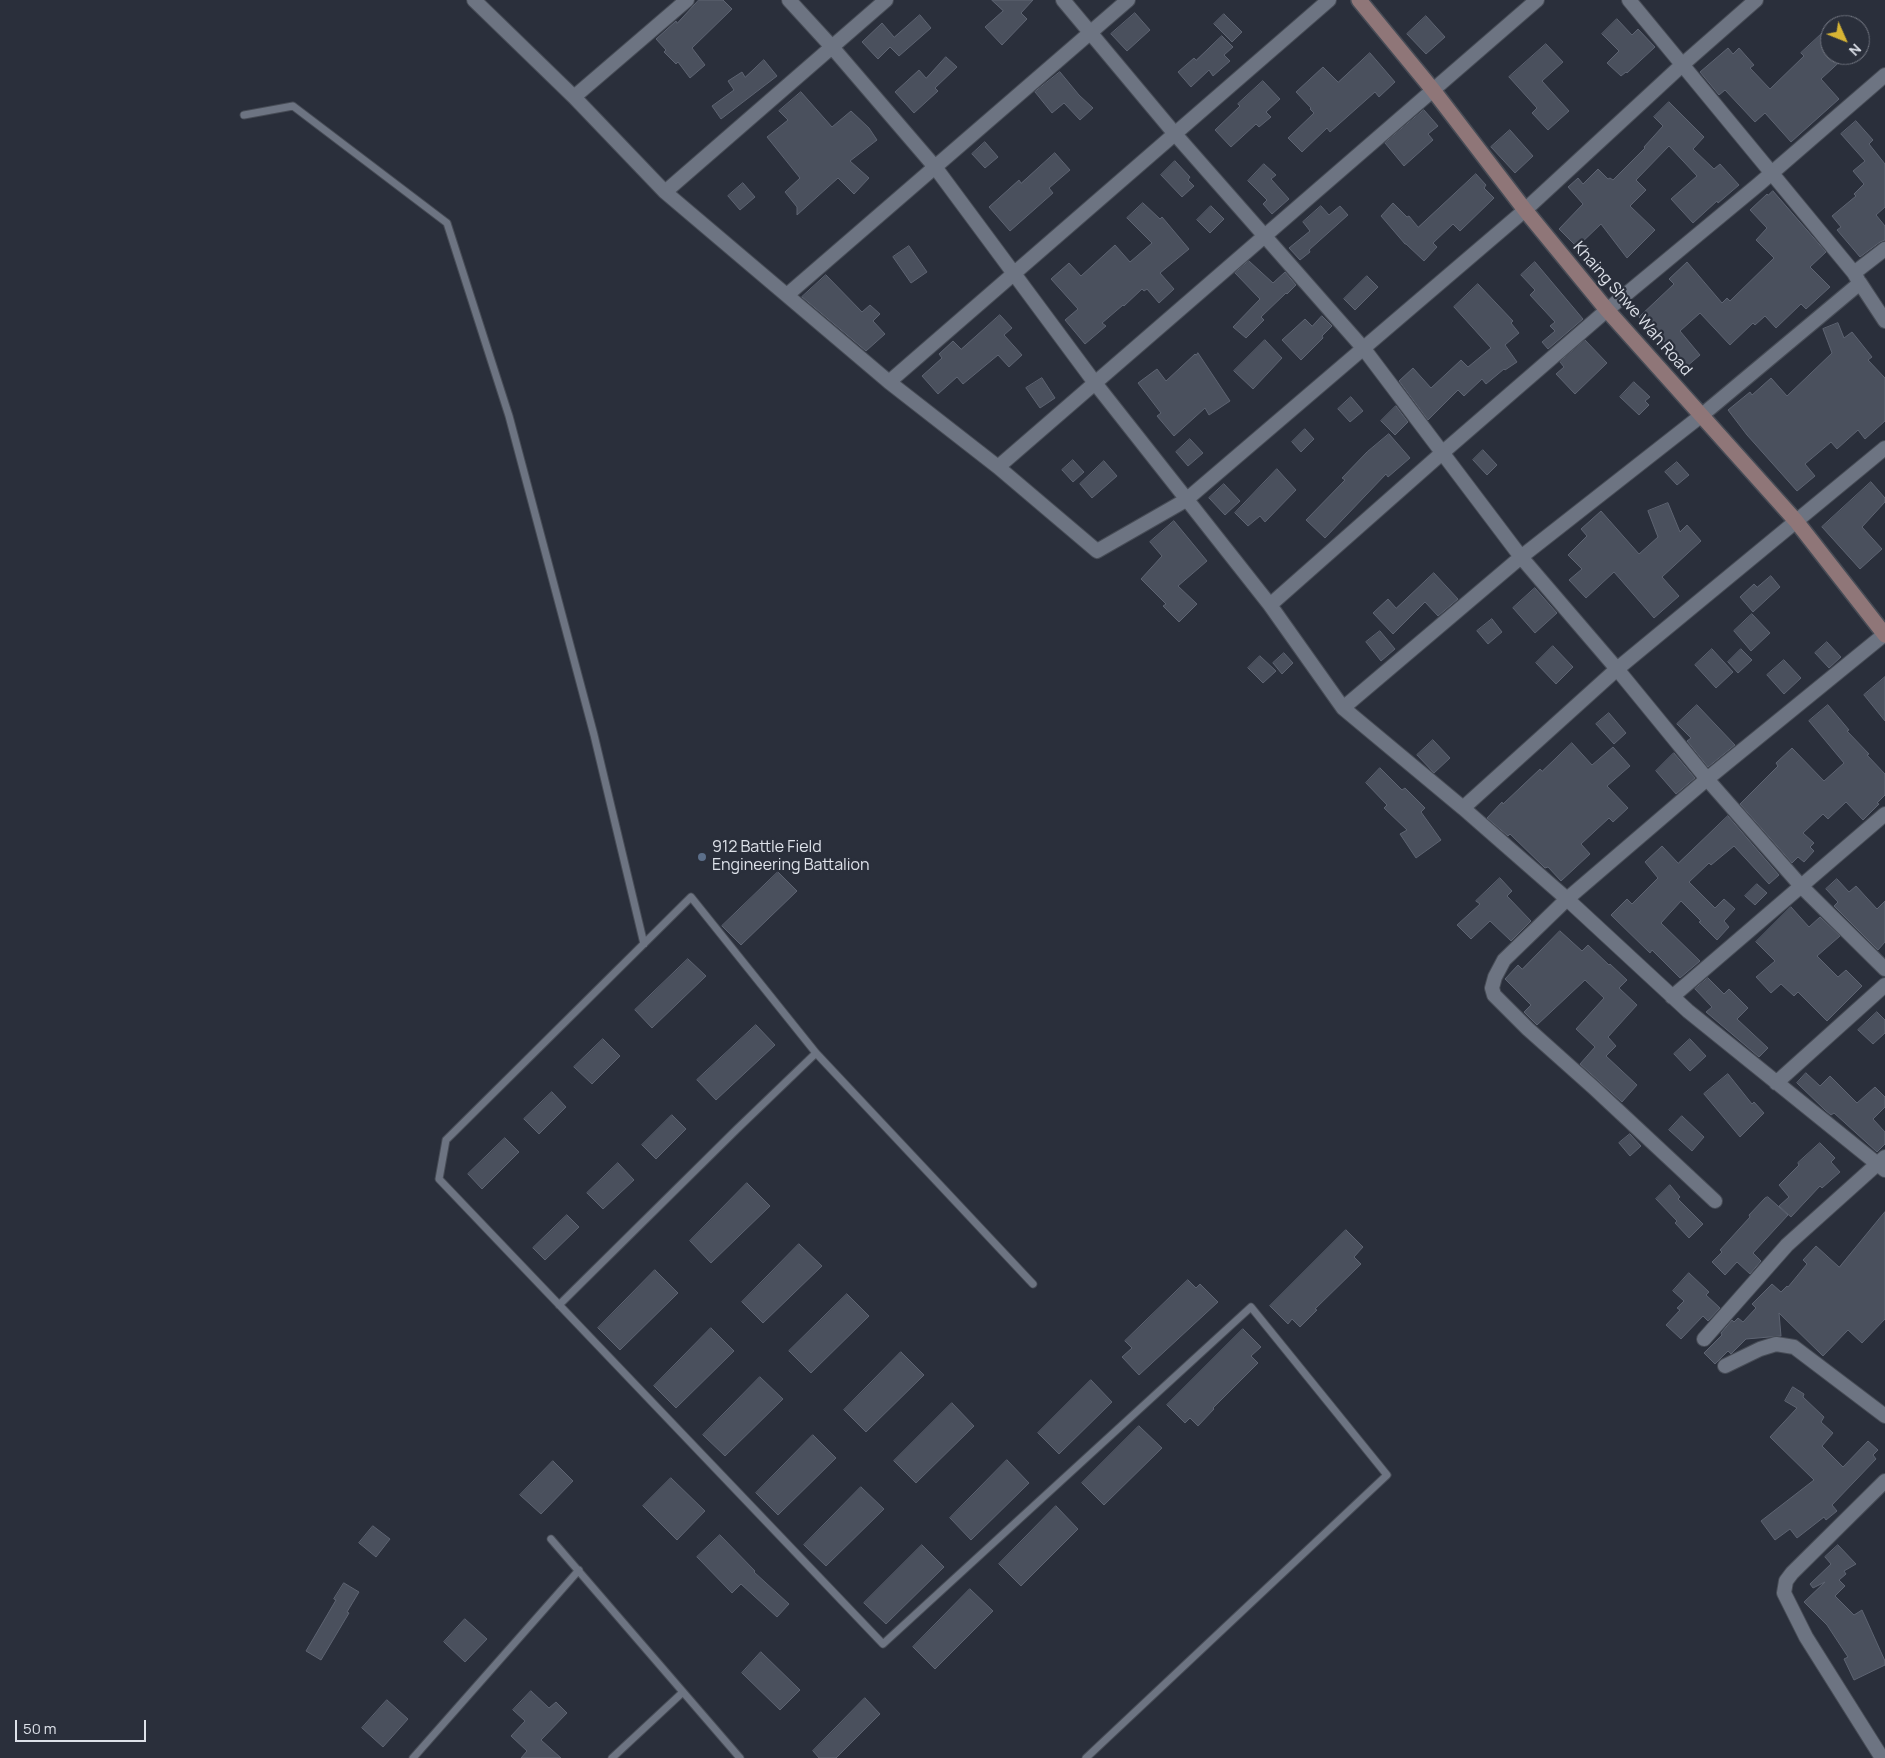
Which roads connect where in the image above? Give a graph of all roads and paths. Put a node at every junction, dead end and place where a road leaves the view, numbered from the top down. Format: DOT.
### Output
graph roads {
  1 [pos="474,0"];
  2 [pos="686,0"];
  3 [pos="789,0"];
  4 [pos="886,0"];
  5 [pos="1063,0"];
  6 [pos="1128,0"];
  7 [pos="1329,0"];
  8 [pos="1359,0"];
  9 [pos="1537,0"];
  10 [pos="1629,0"];
  11 [pos="1756,0"];
  12 [pos="1090,33"];
  13 [pos="832,47"];
  14 [pos="1682,65"];
  15 [pos="1885,75"];
  16 [pos="1433,90"];
  17 [pos="574,97"];
  18 [pos="244,115"];
  19 [pos="1175,134"];
  20 [pos="935,167"];
  21 [pos="1772,173"];
  22 [pos="665,192"];
  23 [pos="1525,210"];
  24 [pos="1264,236"];
  25 [pos="1885,249"];
  26 [pos="1013,274"];
  27 [pos="1857,278"];
  28 [pos="787,295"];
  29 [pos="1607,310"];
  30 [pos="1885,321"];
  31 [pos="1364,349"];
  32 [pos="889,382"];
  33 [pos="1095,383"];
  34 [pos="1702,415"];
  35 [pos="1885,448"];
  36 [pos="1442,453"];
  37 [pos="998,467"];
  38 [pos="1186,500"];
  39 [pos="1796,521"];
  40 [pos="1521,557"];
  41 [pos="1270,605"];
  42 [pos="1885,634"];
  43 [pos="1617,669"];
  44 [pos="1343,708"];
  45 [pos="1707,779"];
  46 [pos="1462,808"];
  47 [pos="1885,814"];
  48 [pos="1801,886"];
  49 [pos="1567,899"];
  50 [pos="644,944"];
  51 [pos="1885,969"];
  52 [pos="1885,984"];
  53 [pos="1672,997"];
  54 [pos="816,1054"];
  55 [pos="1776,1083"];
  56 [pos="1882,1164"];
  57 [pos="1715,1200"];
  58 [pos="1033,1284"];
  59 [pos="559,1305"];
  60 [pos="1704,1339"];
  61 [pos="1725,1366"];
  62 [pos="1885,1416"];
  63 [pos="1885,1481"];
  64 [pos="551,1539"];
  65 [pos="579,1570"];
  66 [pos="683,1692"];
  67 [pos="413,1758"];
  68 [pos="612,1758"];
  69 [pos="740,1758"];
  70 [pos="1086,1758"];
  71 [pos="1882,1758"];
  1 -- 17 [label="street"];
  2 -- 17 [label="street"];
  3 -- 13 [label="street"];
  4 -- 13 [label="street"];
  5 -- 12 [label="street"];
  6 -- 12 [label="street"];
  7 -- 19 [label="street"];
  8 -- 16 [label="street, Khaing Shwe Wah Road"];
  9 -- 16 [label="street"];
  10 -- 14 [label="street"];
  11 -- 14 [label="street"];
  12 -- 19 [label="street"];
  12 -- 20 [label="street"];
  13 -- 20 [label="street"];
  13 -- 22 [label="street"];
  14 -- 21 [label="street"];
  14 -- 23 [label="street"];
  15 -- 21 [label="street"];
  16 -- 23 [label="street, Khaing Shwe Wah Road"];
  16 -- 24 [label="street"];
  17 -- 22 [label="street"];
  18 -- 50 [label="lane"];
  19 -- 24 [label="street"];
  19 -- 26 [label="street"];
  20 -- 26 [label="street"];
  20 -- 28 [label="street"];
  21 -- 27 [label="street"];
  21 -- 29 [label="street"];
  22 -- 28 [label="street"];
  23 -- 29 [label="street, Khaing Shwe Wah Road"];
  23 -- 31 [label="street"];
  24 -- 31 [label="street"];
  24 -- 33 [label="street"];
  25 -- 27 [label="street"];
  26 -- 32 [label="street"];
  26 -- 33 [label="street"];
  27 -- 30 [label="street"];
  27 -- 34 [label="street"];
  28 -- 32 [label="street"];
  29 -- 34 [label="street, Khaing Shwe Wah Road"];
  29 -- 36 [label="street"];
  31 -- 36 [label="street"];
  31 -- 38 [label="street"];
  32 -- 37 [label="street"];
  33 -- 37 [label="street"];
  33 -- 38 [label="street"];
  34 -- 39 [label="street, Khaing Shwe Wah Road"];
  34 -- 40 [label="street"];
  35 -- 39 [label="street"];
  36 -- 40 [label="street"];
  36 -- 41 [label="street"];
  37 -- 38 [label="street"];
  38 -- 41 [label="street"];
  39 -- 42 [label="street, Khaing Shwe Wah Road"];
  39 -- 43 [label="street"];
  40 -- 43 [label="street"];
  40 -- 44 [label="street"];
  41 -- 44 [label="street"];
  42 -- 45 [label="street"];
  43 -- 45 [label="street"];
  43 -- 46 [label="street"];
  44 -- 46 [label="street"];
  45 -- 48 [label="street"];
  45 -- 49 [label="street"];
  46 -- 49 [label="street"];
  47 -- 48 [label="street"];
  48 -- 51 [label="street"];
  48 -- 53 [label="street"];
  49 -- 53 [label="street"];
  49 -- 57 [label="street"];
  50 -- 54 [label="lane"];
  50 -- 59 [label="lane"];
  52 -- 55 [label="street"];
  53 -- 55 [label="street"];
  54 -- 58 [label="lane"];
  54 -- 59 [label="lane"];
  55 -- 56 [label="street"];
  56 -- 60 [label="street"];
  59 -- 70 [label="lane"];
  61 -- 62 [label="street"];
  63 -- 71 [label="street"];
  64 -- 65 [label="lane"];
  65 -- 66 [label="lane"];
  65 -- 67 [label="lane"];
  66 -- 68 [label="lane"];
  66 -- 69 [label="lane"];
}
